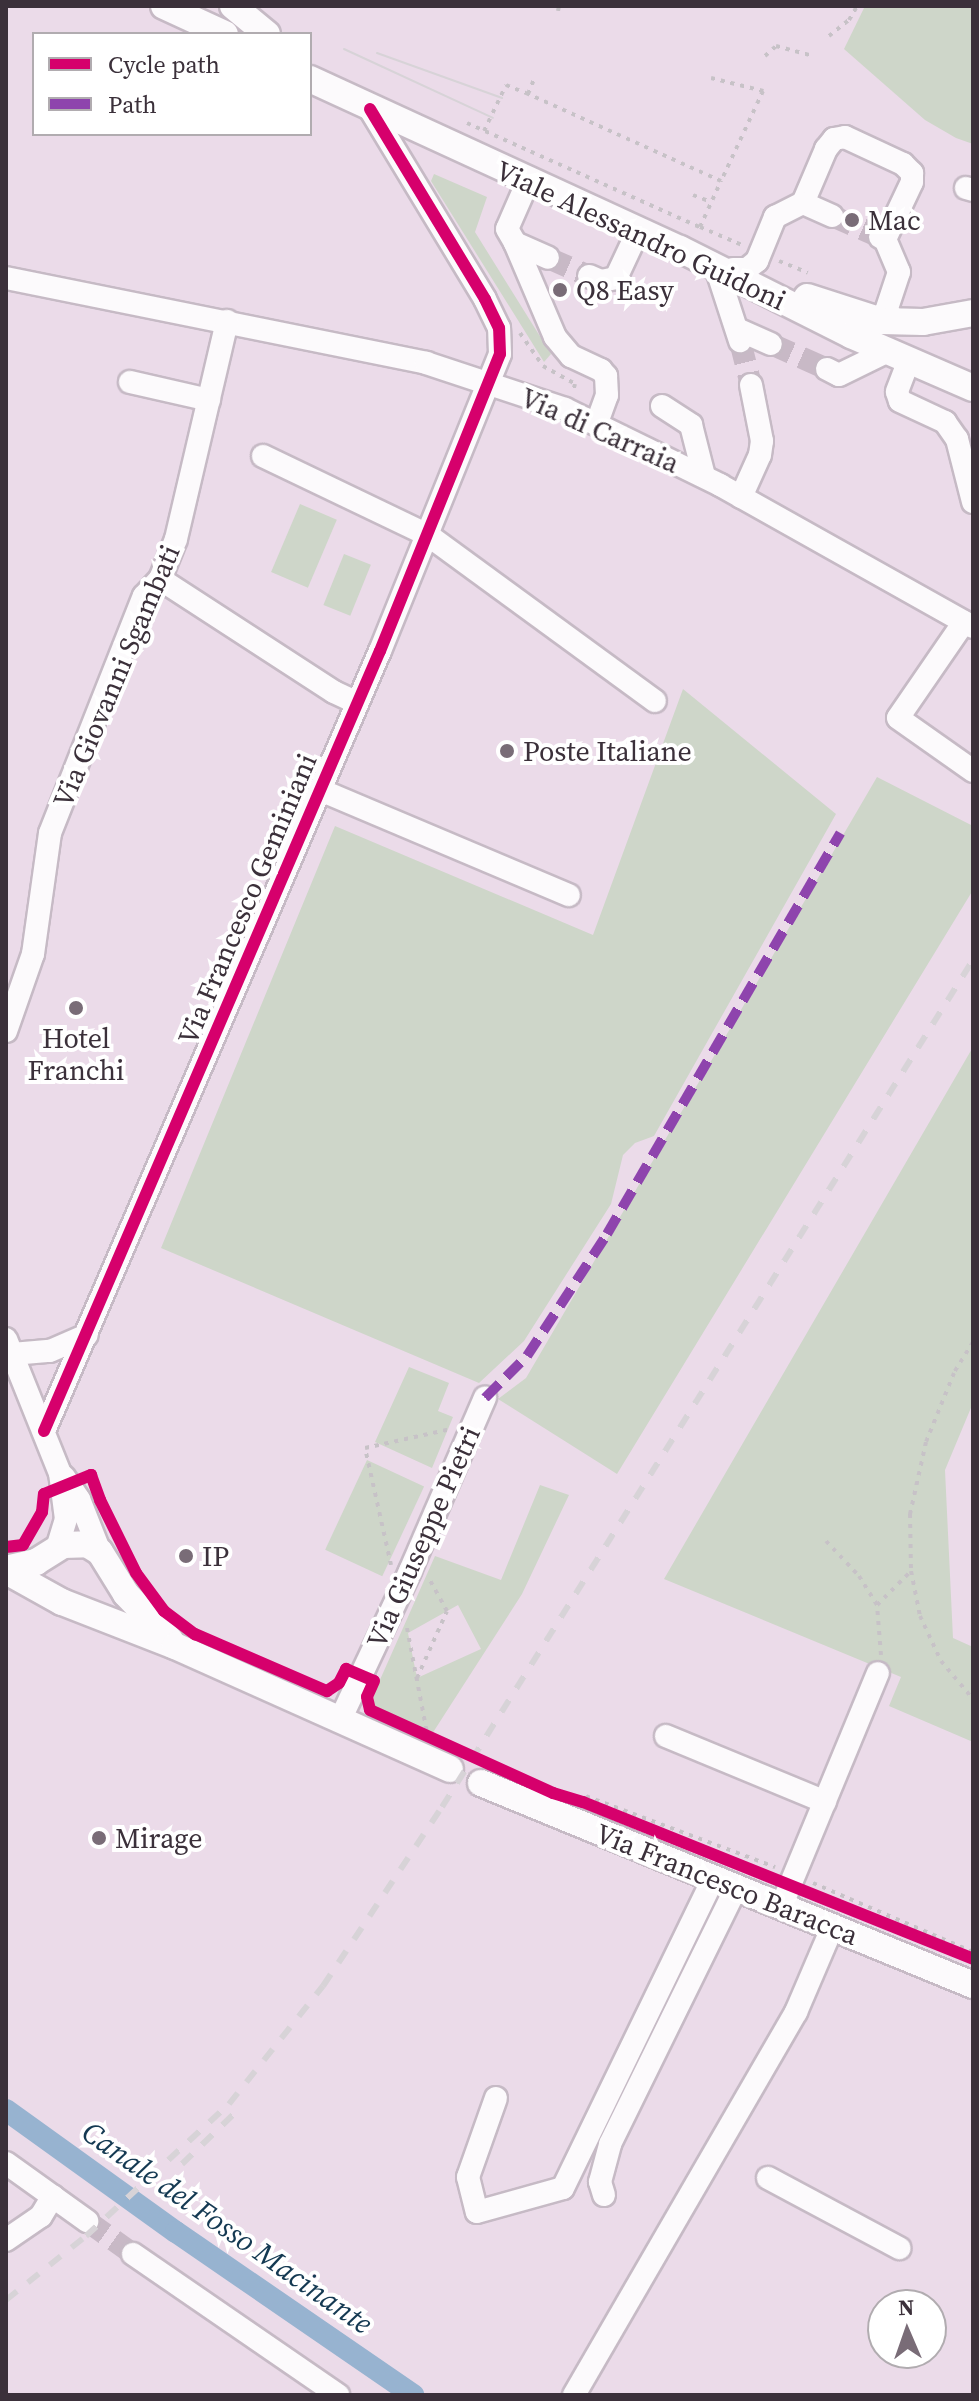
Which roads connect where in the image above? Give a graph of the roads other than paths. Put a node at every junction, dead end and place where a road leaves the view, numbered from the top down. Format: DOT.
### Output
graph roads {
  1 [pos="164,6"];
  2 [pos="233,6"];
  3 [pos="221,32"];
  4 [pos="265,32"];
  5 [pos="312,66"];
  6 [pos="312,80"];
  7 [pos="370,109"];
  8 [pos="528,181"];
  9 [pos="803,203"];
  10 [pos="832,216"];
  11 [pos="638,231"];
  12 [pos="515,243"];
  13 [pos="548,258"];
  14 [pos="724,268"];
  15 [pos="589,276"];
  16 [pos="6,278"];
  17 [pos="973,313"];
  18 [pos="227,321"];
  19 [pos="905,322"];
  20 [pos="771,344"];
  21 [pos="898,356"];
  22 [pos="827,369"];
  23 [pos="130,382"];
  24 [pos="491,384"];
  25 [pos="751,385"];
  26 [pos="973,388"];
  27 [pos="209,400"];
  28 [pos="662,406"];
  29 [pos="597,423"];
  30 [pos="263,456"];
  31 [pos="704,476"];
  32 [pos="741,497"];
  33 [pos="973,502"];
  34 [pos="428,535"];
  35 [pos="160,579"];
  36 [pos="968,625"];
  37 [pos="655,701"];
  38 [pos="358,703"];
  39 [pos="973,771"];
  40 [pos="320,790"];
  41 [pos="569,895"];
  42 [pos="6,1031"];
  43 [pos="87,1335"];
  44 [pos="9,1347"];
  45 [pos="485,1398"];
  46 [pos="44,1431"];
  47 [pos="60,1473"];
  48 [pos="54,1552"];
  49 [pos="104,1559"];
  50 [pos="6,1570"];
  51 [pos="67,1602"];
  52 [pos="175,1646"];
  53 [pos="878,1673"];
  54 [pos="340,1720"];
  55 [pos="666,1736"];
  56 [pos="450,1769"];
  57 [pos="481,1783"];
  58 [pos="825,1802"];
  59 [pos="725,1884"];
  60 [pos="791,1885"];
  61 [pos="832,1928"];
  62 [pos="973,1985"];
  63 [pos="496,2098"];
  64 [pos="606,2100"];
  65 [pos="622,2119"];
  66 [pos="6,2163"];
  67 [pos="768,2178"];
  68 [pos="604,2195"];
  69 [pos="53,2196"];
  70 [pos="87,2221"];
  71 [pos="6,2240"];
  72 [pos="899,2248"];
  73 [pos="133,2254"];
  74 [pos="338,2395"];
  75 [pos="574,2395"];
  1 -- 3 [label="main road"];
  2 -- 4 [label="main road"];
  5 -- 7 [label="main road"];
  6 -- 7 [label="main road, Viale Alessandro Guidoni"];
  7 -- 8 [label="main road, Viale Alessandro Guidoni"];
  7 -- 24 [label="street, Via Francesco Geminiani"];
  8 -- 11 [label="main road, Viale Alessandro Guidoni"];
  8 -- 12 [label="street"];
  9 -- 10 [label="street"];
  9 -- 14 [label="street"];
  9 -- 19 [label="street"];
  11 -- 14 [label="main road, Viale Alessandro Guidoni"];
  11 -- 15 [label="street"];
  12 -- 13 [label="street"];
  12 -- 29 [label="street"];
  14 -- 19 [label="main road"];
  14 -- 20 [label="street"];
  14 -- 21 [label="main road, Viale Alessandro Guidoni"];
  16 -- 18 [label="street, Via di Carraia"];
  17 -- 19 [label="main road"];
  18 -- 24 [label="street, Via di Carraia"];
  18 -- 27 [label="street, Via Giovanni Sgambati"];
  21 -- 22 [label="street"];
  21 -- 26 [label="main road, Viale Alessandro Guidoni"];
  21 -- 33 [label="street"];
  23 -- 27 [label="street"];
  24 -- 29 [label="street, Via di Carraia"];
  24 -- 34 [label="street, Via Francesco Geminiani"];
  25 -- 32 [label="street"];
  27 -- 35 [label="street, Via Giovanni Sgambati"];
  28 -- 31 [label="street"];
  29 -- 31 [label="street, Via di Carraia"];
  30 -- 34 [label="street"];
  31 -- 32 [label="street, Via di Carraia"];
  32 -- 36 [label="street, Via di Carraia"];
  34 -- 37 [label="street"];
  34 -- 38 [label="street, Via Francesco Geminiani"];
  35 -- 38 [label="street"];
  35 -- 42 [label="street, Via Giovanni Sgambati"];
  36 -- 39 [label="street"];
  38 -- 40 [label="street, Via Francesco Geminiani"];
  40 -- 41 [label="street"];
  40 -- 43 [label="street, Via Francesco Geminiani"];
  43 -- 44 [label="street"];
  43 -- 46 [label="street, Via Francesco Geminiani"];
  44 -- 46 [label="street"];
  45 -- 54 [label="street, Via Giuseppe Pietri"];
  46 -- 47 [label="street"];
  47 -- 48 [label="street"];
  47 -- 49 [label="street"];
  48 -- 49 [label="main road"];
  48 -- 50 [label="main road"];
  48 -- 51 [label="main road"];
  49 -- 51 [label="main road"];
  49 -- 52 [label="main road"];
  50 -- 51 [label="main road"];
  51 -- 52 [label="main road"];
  52 -- 54 [label="main road"];
  53 -- 58 [label="street"];
  54 -- 56 [label="main road"];
  55 -- 58 [label="street"];
  57 -- 59 [label="main road, Via Francesco Baracca"];
  58 -- 60 [label="street"];
  59 -- 60 [label="main road, Via Francesco Baracca"];
  59 -- 64 [label="street"];
  59 -- 65 [label="street"];
  60 -- 61 [label="main road, Via Francesco Baracca"];
  61 -- 62 [label="main road, Via Francesco Baracca"];
  61 -- 75 [label="street"];
  63 -- 64 [label="street"];
  64 -- 65 [label="street"];
  65 -- 68 [label="street"];
  66 -- 69 [label="street"];
  67 -- 72 [label="street"];
  69 -- 70 [label="street"];
  69 -- 71 [label="street"];
  73 -- 74 [label="street"];
}
